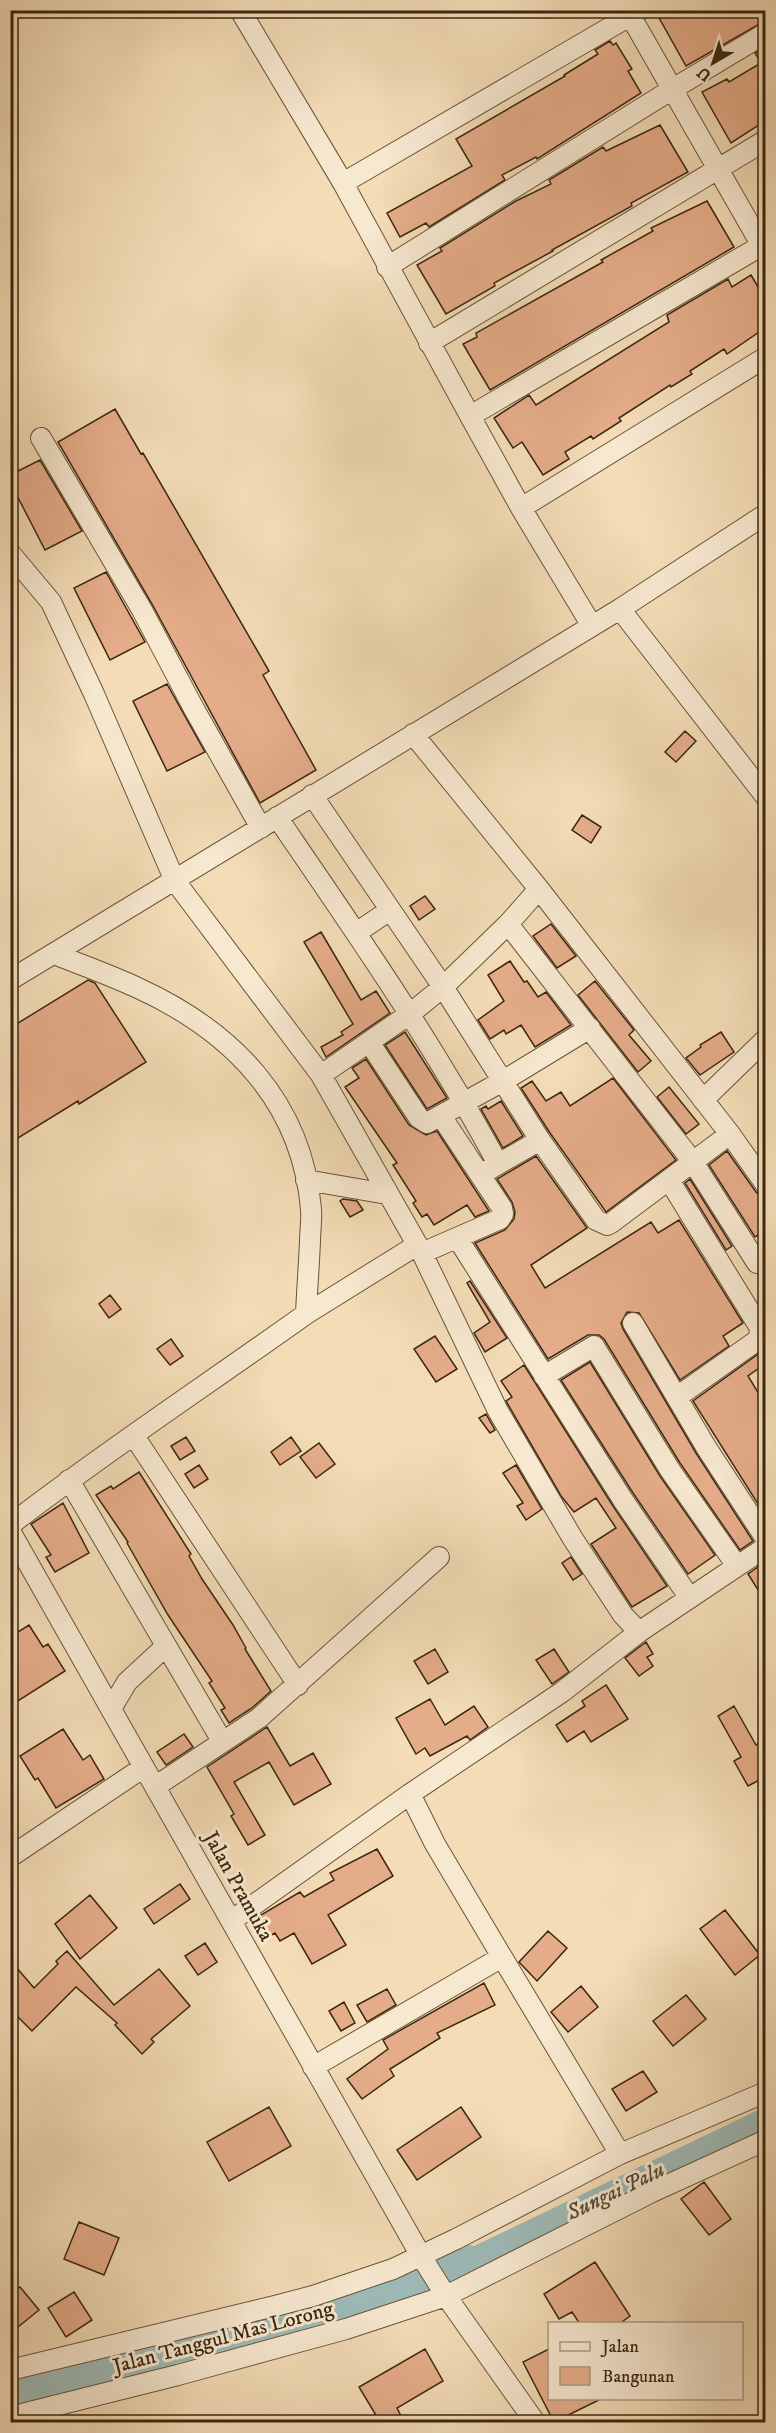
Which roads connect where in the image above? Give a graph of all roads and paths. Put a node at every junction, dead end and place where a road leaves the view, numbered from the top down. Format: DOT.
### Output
graph roads {
  1 [pos="240,10"];
  2 [pos="632,12"];
  3 [pos="765,33"];
  4 [pos="671,90"];
  5 [pos="765,140"];
  6 [pos="718,168"];
  7 [pos="343,183"];
  8 [pos="764,248"];
  9 [pos="387,267"];
  10 [pos="429,343"];
  11 [pos="765,357"];
  12 [pos="470,416"];
  13 [pos="41,438"];
  14 [pos="521,508"];
  15 [pos="765,514"];
  16 [pos="10,553"];
  17 [pos="620,609"];
  18 [pos="592,626"];
  19 [pos="413,734"];
  20 [pos="312,795"];
  21 [pos="765,797"];
  22 [pos="277,817"];
  23 [pos="261,828"];
  24 [pos="175,881"];
  25 [pos="539,889"];
  26 [pos="390,910"];
  27 [pos="508,924"];
  28 [pos="356,933"];
  29 [pos="54,954"];
  30 [pos="10,980"];
  31 [pos="443,987"];
  32 [pos="411,1013"];
  33 [pos="590,1028"];
  34 [pos="765,1039"];
  35 [pos="369,1042"];
  36 [pos="321,1075"];
  37 [pos="503,1081"];
  38 [pos="703,1100"];
  39 [pos="464,1101"];
  40 [pos="441,1116"];
  41 [pos="730,1134"];
  42 [pos="540,1140"];
  43 [pos="693,1162"];
  44 [pos="498,1164"];
  45 [pos="479,1175"];
  46 [pos="306,1180"];
  47 [pos="669,1180"];
  48 [pos="765,1185"];
  49 [pos="387,1194"];
  50 [pos="458,1239"];
  51 [pos="420,1249"];
  52 [pos="757,1263"];
  53 [pos="306,1314"];
  54 [pos="633,1323"];
  55 [pos="544,1376"];
  56 [pos="677,1397"];
  57 [pos="134,1436"];
  58 [pos="69,1480"];
  59 [pos="10,1525"];
  60 [pos="10,1531"];
  61 [pos="765,1539"];
  62 [pos="765,1547"];
  63 [pos="439,1557"];
  64 [pos="737,1566"];
  65 [pos="689,1597"];
  66 [pos="639,1632"];
  67 [pos="166,1646"];
  68 [pos="298,1685"];
  69 [pos="111,1709"];
  70 [pos="222,1741"];
  71 [pos="144,1767"];
  72 [pos="156,1786"];
  73 [pos="410,1794"];
  74 [pos="10,1857"];
  75 [pos="231,1921"];
  76 [pos="502,1957"];
  77 [pos="313,2067"];
  78 [pos="765,2092"];
  79 [pos="765,2140"];
  80 [pos="620,2154"];
  81 [pos="424,2260"];
  82 [pos="444,2293"];
  83 [pos="10,2370"];
  84 [pos="10,2417"];
  85 [pos="535,2422"];
  1 -- 7 [label="street"];
  2 -- 4 [label="street"];
  2 -- 7 [label="street"];
  3 -- 4 [label="street"];
  4 -- 6 [label="street"];
  4 -- 9 [label="street"];
  5 -- 6 [label="street"];
  6 -- 8 [label="street"];
  6 -- 10 [label="street"];
  7 -- 9 [label="street"];
  8 -- 12 [label="street"];
  9 -- 10 [label="street"];
  10 -- 12 [label="street"];
  11 -- 14 [label="street"];
  12 -- 14 [label="street"];
  13 -- 23 [label="street"];
  14 -- 18 [label="street"];
  15 -- 17 [label="street"];
  16 -- 24 [label="street"];
  17 -- 18 [label="street"];
  17 -- 21 [label="street"];
  18 -- 19 [label="street"];
  19 -- 20 [label="street"];
  19 -- 25 [label="street"];
  20 -- 22 [label="street"];
  20 -- 26 [label="street"];
  22 -- 23 [label="street"];
  22 -- 28 [label="street"];
  23 -- 24 [label="street"];
  24 -- 29 [label="street"];
  24 -- 36 [label="street"];
  25 -- 27 [label="street"];
  25 -- 38 [label="street"];
  26 -- 28 [label="street"];
  26 -- 31 [label="street"];
  27 -- 31 [label="street"];
  27 -- 33 [label="street"];
  28 -- 32 [label="street"];
  29 -- 30 [label="street"];
  29 -- 46 [label="street"];
  31 -- 32 [label="street"];
  31 -- 37 [label="street"];
  32 -- 35 [label="street"];
  32 -- 39 [label="street"];
  33 -- 37 [label="street"];
  33 -- 43 [label="street"];
  34 -- 38 [label="street"];
  35 -- 36 [label="street"];
  35 -- 40 [label="street"];
  36 -- 49 [label="street"];
  37 -- 39 [label="street"];
  37 -- 42 [label="street"];
  38 -- 41 [label="street"];
  39 -- 40 [label="street"];
  39 -- 44 [label="street"];
  40 -- 45 [label="street"];
  41 -- 43 [label="street"];
  41 -- 48 [label="street"];
  42 -- 44 [label="street"];
  42 -- 47 [label="street"];
  43 -- 47 [label="street"];
  43 -- 52 [label="street"];
  44 -- 45 [label="street"];
  45 -- 50 [label="street"];
  46 -- 49 [label="street"];
  46 -- 53 [label="street"];
  47 -- 56 [label="street"];
  49 -- 51 [label="street"];
  50 -- 51 [label="street"];
  50 -- 55 [label="street"];
  51 -- 53 [label="street"];
  51 -- 66 [label="street"];
  53 -- 57 [label="street"];
  54 -- 56 [label="street"];
  55 -- 64 [label="street"];
  55 -- 65 [label="street"];
  56 -- 61 [label="street"];
  57 -- 58 [label="street"];
  57 -- 68 [label="street"];
  58 -- 59 [label="street"];
  58 -- 67 [label="street"];
  60 -- 69 [label="street, Jalan Pramuka"];
  62 -- 64 [label="street"];
  63 -- 68 [label="street"];
  64 -- 65 [label="street"];
  65 -- 66 [label="street"];
  66 -- 73 [label="street"];
  67 -- 69 [label="street"];
  67 -- 70 [label="street"];
  68 -- 70 [label="street"];
  69 -- 71 [label="street, Jalan Pramuka"];
  70 -- 72 [label="street"];
  71 -- 72 [label="street, Jalan Pramuka"];
  71 -- 74 [label="street"];
  72 -- 75 [label="street, Jalan Pramuka"];
  73 -- 75 [label="street"];
  73 -- 76 [label="street"];
  75 -- 77 [label="street, Jalan Pramuka"];
  76 -- 77 [label="street"];
  76 -- 80 [label="street"];
  77 -- 81 [label="street, Jalan Pramuka"];
  78 -- 80 [label="street"];
  79 -- 82 [label="street, Jalan Tanggul Mas Lorong"];
  80 -- 81 [label="street"];
  81 -- 82 [label="street, Jalan Pramuka"];
  81 -- 83 [label="street"];
  82 -- 84 [label="street, Jalan Tanggul Mas Lorong"];
  82 -- 85 [label="street"];
}
